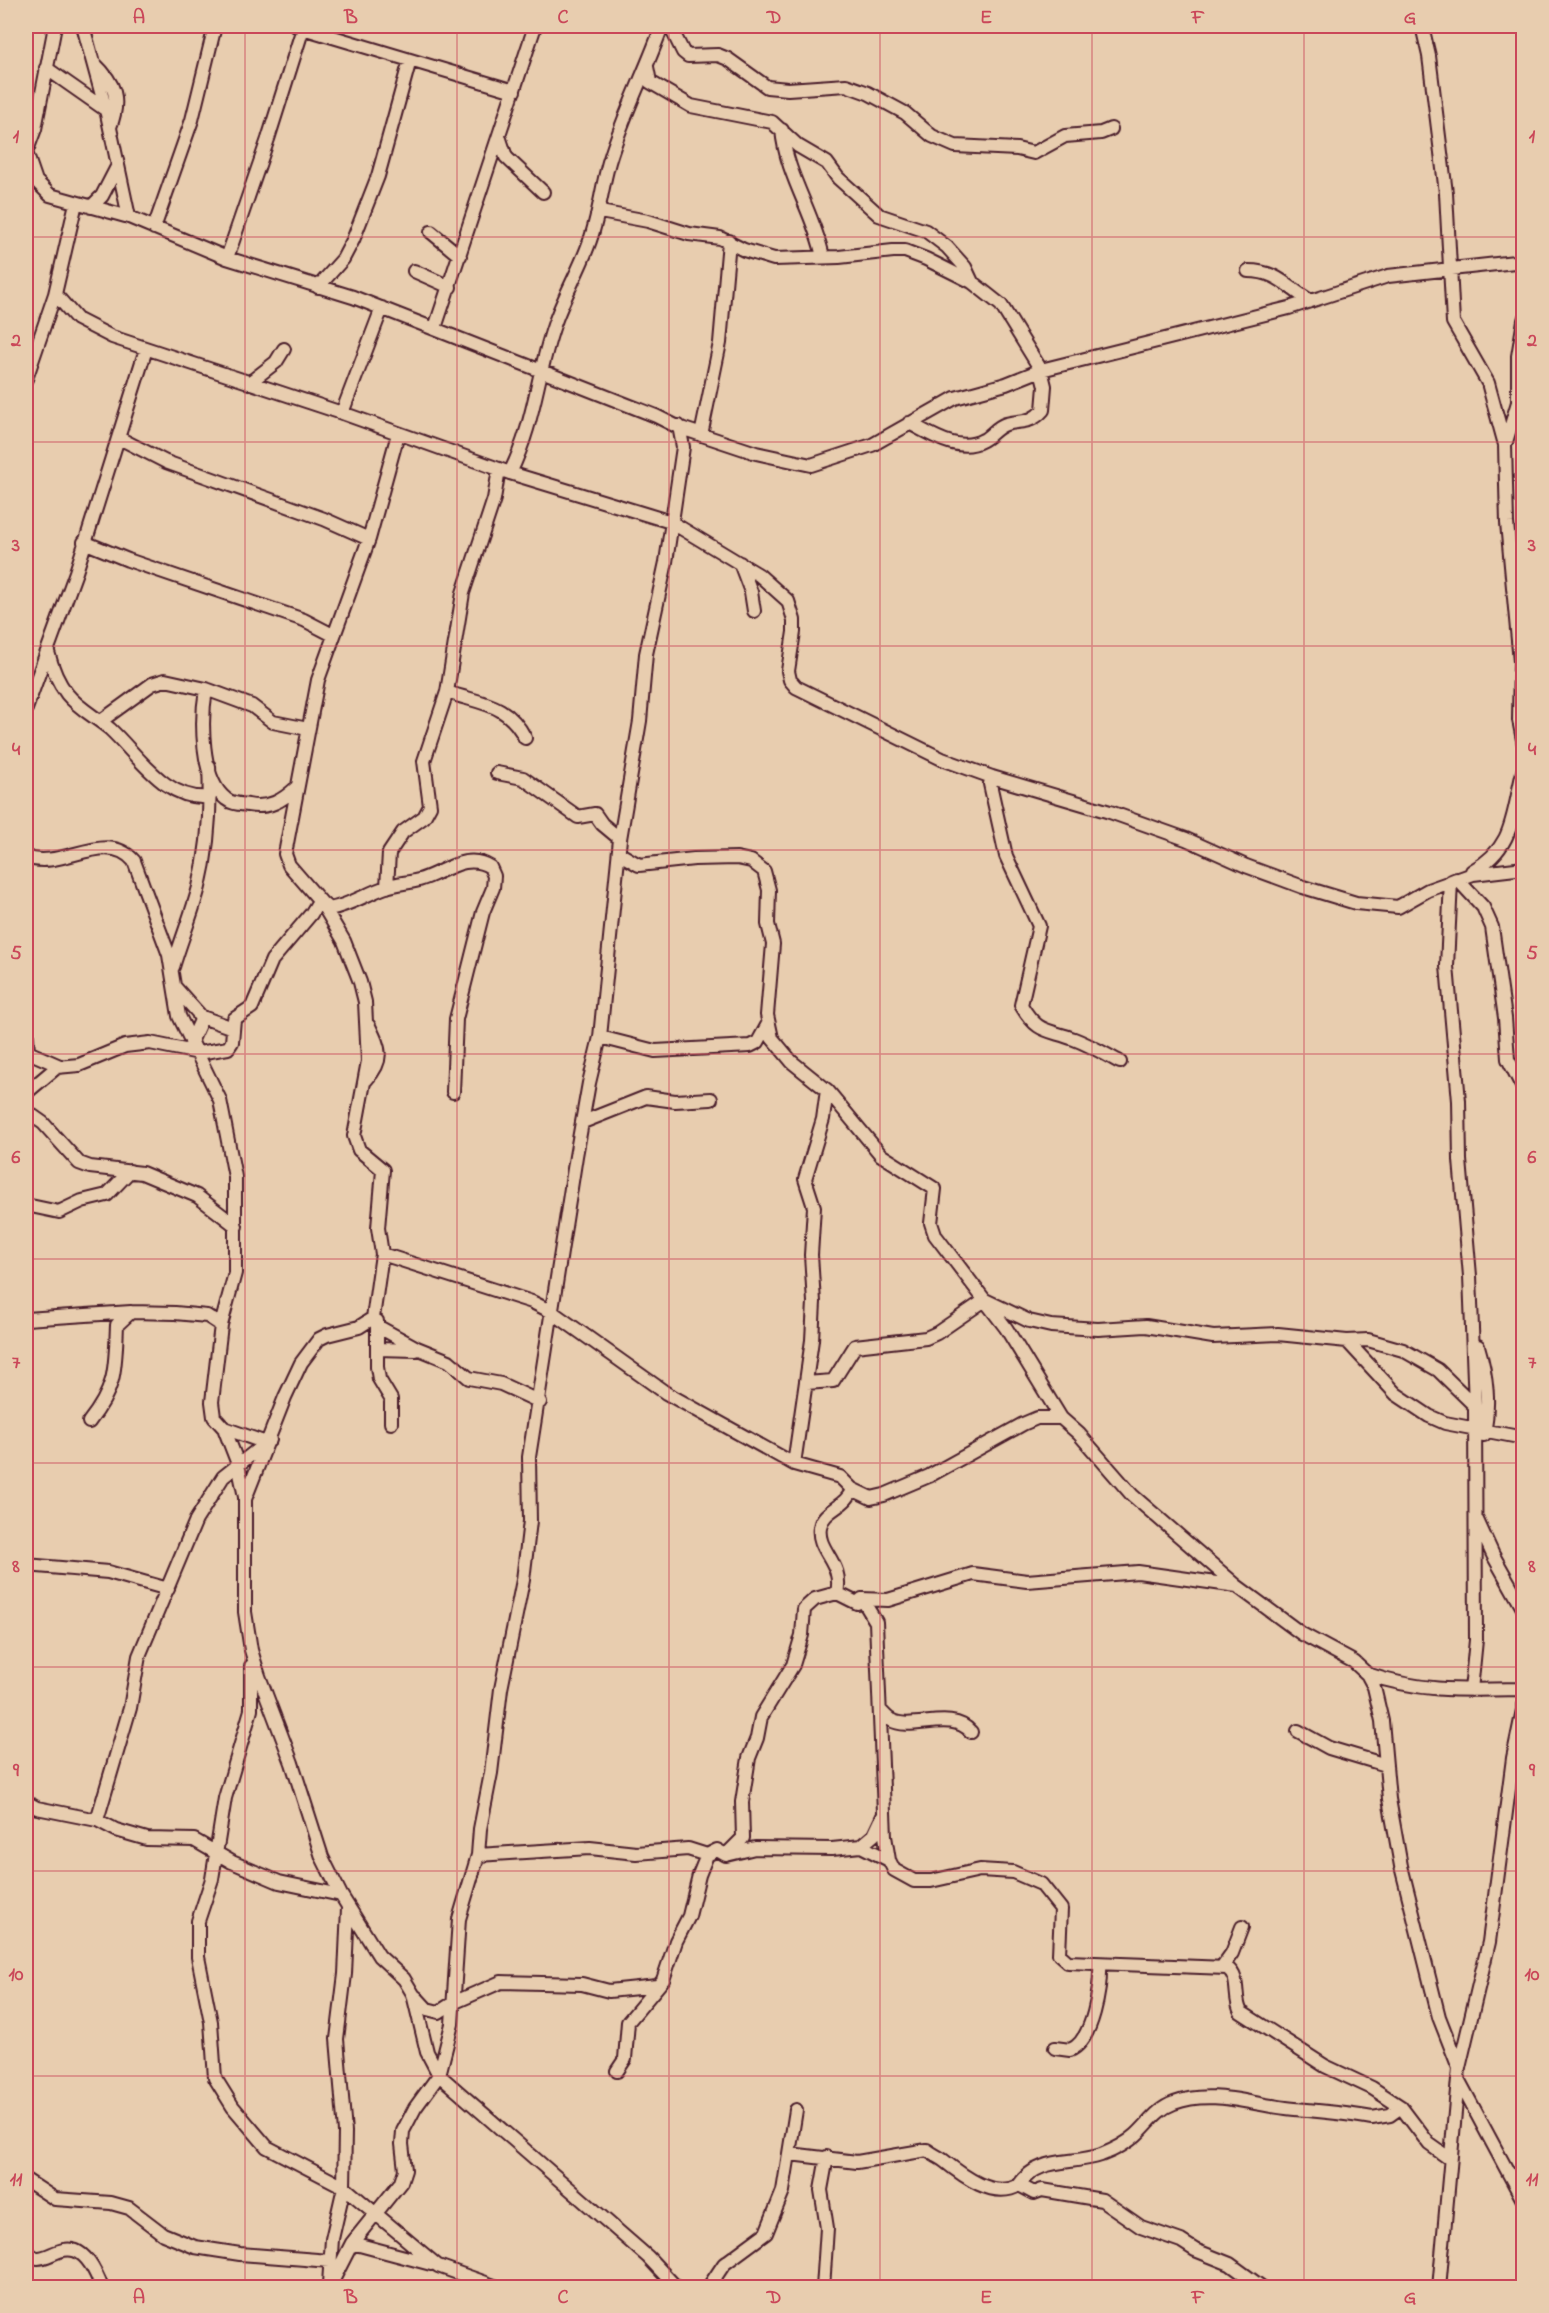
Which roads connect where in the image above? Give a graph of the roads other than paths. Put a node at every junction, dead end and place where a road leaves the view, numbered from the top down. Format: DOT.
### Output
graph roads {
  1 [pos="55,26"];
  2 [pos="83,26"];
  3 [pos="215,26"];
  4 [pos="535,26"];
  5 [pos="662,26"];
  6 [pos="670,26"];
  7 [pos="1422,26"];
  8 [pos="299,27"];
  9 [pos="410,60"];
  10 [pos="93,63"];
  11 [pos="647,66"];
  12 [pos="46,68"];
  13 [pos="514,91"];
  14 [pos="106,110"];
  15 [pos="110,128"];
  16 [pos="1111,129"];
  17 [pos="782,130"];
  18 [pos="500,139"];
  19 [pos="26,152"];
  20 [pos="117,167"];
  21 [pos="543,192"];
  22 [pos="76,203"];
  23 [pos="92,207"];
  24 [pos="600,212"];
  25 [pos="129,217"];
  26 [pos="154,228"];
  27 [pos="431,232"];
  28 [pos="729,241"];
  29 [pos="460,256"];
  30 [pos="823,257"];
  31 [pos="227,258"];
  32 [pos="1524,261"];
  33 [pos="414,271"];
  34 [pos="1248,271"];
  35 [pos="1450,271"];
  36 [pos="972,282"];
  37 [pos="318,287"];
  38 [pos="450,287"];
  39 [pos="55,294"];
  40 [pos="1311,301"];
  41 [pos="382,308"];
  42 [pos="1524,320"];
  43 [pos="435,328"];
  44 [pos="146,349"];
  45 [pos="284,349"];
  46 [pos="540,370"];
  47 [pos="1041,370"];
  48 [pos="27,373"];
  49 [pos="249,383"];
  50 [pos="342,413"];
  51 [pos="909,423"];
  52 [pos="679,426"];
  53 [pos="398,434"];
  54 [pos="701,435"];
  55 [pos="119,438"];
  56 [pos="1505,444"];
  57 [pos="504,471"];
  58 [pos="671,522"];
  59 [pos="369,539"];
  60 [pos="84,542"];
  61 [pos="740,563"];
  62 [pos="754,611"];
  63 [pos="333,635"];
  64 [pos="48,652"];
  65 [pos="206,689"];
  66 [pos="447,692"];
  67 [pos="26,709"];
  68 [pos="101,721"];
  69 [pos="308,729"];
  70 [pos="525,738"];
  71 [pos="1524,745"];
  72 [pos="209,766"];
  73 [pos="1524,768"];
  74 [pos="497,773"];
  75 [pos="992,777"];
  76 [pos="297,787"];
  77 [pos="210,797"];
  78 [pos="620,839"];
  79 [pos="620,854"];
  80 [pos="26,857"];
  81 [pos="1524,868"];
  82 [pos="1454,881"];
  83 [pos="387,887"];
  84 [pos="320,902"];
  85 [pos="172,971"];
  86 [pos="174,986"];
  87 [pos="199,1016"];
  88 [pos="26,1020"];
  89 [pos="768,1023"];
  90 [pos="232,1028"];
  91 [pos="600,1037"];
  92 [pos="192,1042"];
  93 [pos="199,1053"];
  94 [pos="1120,1062"];
  95 [pos="60,1066"];
  96 [pos="826,1090"];
  97 [pos="1524,1090"];
  98 [pos="453,1092"];
  99 [pos="26,1093"];
  100 [pos="711,1099"];
  101 [pos="26,1111"];
  102 [pos="583,1122"];
  103 [pos="130,1171"];
  104 [pos="26,1204"];
  105 [pos="236,1226"];
  106 [pos="382,1254"];
  107 [pos="554,1294"];
  108 [pos="985,1300"];
  109 [pos="532,1302"];
  110 [pos="376,1305"];
  111 [pos="226,1306"];
  112 [pos="131,1312"];
  113 [pos="552,1312"];
  114 [pos="207,1316"];
  115 [pos="26,1319"];
  116 [pos="220,1325"];
  117 [pos="377,1326"];
  118 [pos="1473,1330"];
  119 [pos="1347,1341"];
  120 [pos="378,1349"];
  121 [pos="423,1350"];
  122 [pos="806,1383"];
  123 [pos="540,1402"];
  124 [pos="1475,1409"];
  125 [pos="1061,1418"];
  126 [pos="89,1422"];
  127 [pos="391,1423"];
  128 [pos="1456,1426"];
  129 [pos="224,1428"];
  130 [pos="1480,1428"];
  131 [pos="1524,1438"];
  132 [pos="268,1441"];
  133 [pos="238,1464"];
  134 [pos="794,1464"];
  135 [pos="852,1489"];
  136 [pos="245,1499"];
  137 [pos="1475,1515"];
  138 [pos="26,1565"];
  139 [pos="1237,1586"];
  140 [pos="168,1589"];
  141 [pos="837,1593"];
  142 [pos="862,1599"];
  143 [pos="888,1600"];
  144 [pos="1524,1610"];
  145 [pos="876,1622"];
  146 [pos="251,1650"];
  147 [pos="1367,1674"];
  148 [pos="1524,1689"];
  149 [pos="1472,1690"];
  150 [pos="1524,1705"];
  151 [pos="880,1710"];
  152 [pos="1522,1726"];
  153 [pos="1298,1731"];
  154 [pos="971,1732"];
  155 [pos="1386,1765"];
  156 [pos="26,1802"];
  157 [pos="884,1812"];
  158 [pos="97,1820"];
  159 [pos="218,1832"];
  160 [pos="201,1842"];
  161 [pos="861,1846"];
  162 [pos="216,1851"];
  163 [pos="478,1855"];
  164 [pos="707,1855"];
  165 [pos="726,1855"];
  166 [pos="889,1860"];
  167 [pos="341,1895"];
  168 [pos="348,1907"];
  169 [pos="1242,1927"];
  170 [pos="1100,1964"];
  171 [pos="1222,1967"];
  172 [pos="657,1986"];
  173 [pos="413,1994"];
  174 [pos="453,2002"];
  175 [pos="1055,2048"];
  176 [pos="427,2052"];
  177 [pos="617,2071"];
  178 [pos="1458,2074"];
  179 [pos="440,2075"];
  180 [pos="427,2090"];
  181 [pos="1401,2107"];
  182 [pos="796,2110"];
  183 [pos="790,2154"];
  184 [pos="826,2157"];
  185 [pos="1450,2159"];
  186 [pos="26,2180"];
  187 [pos="1019,2185"];
  188 [pos="344,2187"];
  189 [pos="1524,2202"];
  190 [pos="374,2212"];
  191 [pos="352,2243"];
  192 [pos="26,2248"];
  193 [pos="330,2261"];
  194 [pos="438,2266"];
  195 [pos="329,2287"];
  196 [pos="102,2288"];
  197 [pos="500,2288"];
  198 [pos="677,2288"];
  199 [pos="708,2288"];
  200 [pos="823,2288"];
  201 [pos="1263,2288"];
  202 [pos="1439,2288"];
  1 -- 12 [label="street"];
  2 -- 10 [label="street"];
  3 -- 26 [label="street"];
  4 -- 13 [label="street"];
  5 -- 11 [label="street"];
  6 -- 16 [label="street"];
  7 -- 35 [label="street"];
  8 -- 9 [label="street"];
  8 -- 31 [label="street"];
  9 -- 13 [label="street"];
  9 -- 37 [label="street"];
  10 -- 14 [label="street"];
  10 -- 15 [label="street"];
  11 -- 17 [label="street"];
  11 -- 24 [label="street"];
  12 -- 14 [label="street"];
  12 -- 19 [label="street"];
  13 -- 18 [label="street"];
  14 -- 15 [label="street"];
  15 -- 20 [label="street"];
  17 -- 30 [label="street"];
  17 -- 36 [label="street"];
  18 -- 21 [label="street"];
  18 -- 29 [label="street"];
  19 -- 22 [label="street"];
  20 -- 23 [label="street"];
  20 -- 25 [label="street"];
  22 -- 23 [label="street"];
  22 -- 39 [label="street"];
  23 -- 25 [label="street"];
  24 -- 28 [label="street"];
  24 -- 46 [label="street"];
  25 -- 26 [label="street"];
  26 -- 31 [label="street"];
  27 -- 29 [label="street"];
  28 -- 30 [label="street"];
  28 -- 54 [label="street"];
  29 -- 38 [label="street"];
  30 -- 36 [label="street"];
  31 -- 37 [label="street"];
  32 -- 35 [label="street"];
  33 -- 38 [label="street"];
  34 -- 40 [label="street"];
  35 -- 40 [label="street"];
  35 -- 56 [label="street"];
  36 -- 47 [label="street"];
  37 -- 41 [label="street"];
  38 -- 43 [label="street"];
  39 -- 44 [label="street"];
  39 -- 48 [label="street"];
  40 -- 47 [label="street"];
  41 -- 43 [label="street"];
  41 -- 50 [label="street"];
  42 -- 56 [label="street"];
  43 -- 46 [label="street"];
  44 -- 49 [label="street"];
  44 -- 55 [label="street"];
  45 -- 49 [label="street"];
  46 -- 52 [label="street"];
  46 -- 57 [label="street"];
  47 -- 51 [label="street"];
  47 -- 51 [label="street"];
  49 -- 50 [label="street"];
  50 -- 53 [label="street"];
  51 -- 54 [label="street"];
  52 -- 54 [label="street"];
  52 -- 58 [label="street"];
  53 -- 57 [label="street"];
  53 -- 59 [label="street"];
  55 -- 59 [label="street"];
  55 -- 60 [label="street"];
  56 -- 71 [label="street"];
  57 -- 58 [label="street"];
  57 -- 66 [label="street"];
  58 -- 61 [label="street"];
  58 -- 78 [label="street"];
  59 -- 63 [label="street"];
  60 -- 63 [label="street"];
  60 -- 64 [label="street"];
  61 -- 62 [label="street"];
  61 -- 75 [label="street"];
  63 -- 69 [label="street"];
  64 -- 67 [label="street"];
  64 -- 68 [label="street"];
  65 -- 68 [label="street"];
  65 -- 69 [label="street"];
  65 -- 72 [label="street"];
  66 -- 70 [label="street"];
  66 -- 83 [label="street"];
  68 -- 77 [label="street"];
  69 -- 76 [label="street"];
  72 -- 76 [label="street"];
  72 -- 77 [label="street"];
  73 -- 82 [label="street"];
  74 -- 78 [label="street"];
  75 -- 82 [label="street"];
  75 -- 94 [label="street"];
  76 -- 84 [label="street"];
  77 -- 85 [label="street"];
  78 -- 79 [label="street"];
  79 -- 89 [label="street"];
  79 -- 91 [label="street"];
  80 -- 85 [label="street"];
  81 -- 82 [label="street"];
  82 -- 97 [label="street"];
  82 -- 118 [label="street"];
  83 -- 84 [label="street"];
  83 -- 98 [label="street"];
  84 -- 90 [label="street"];
  84 -- 106 [label="street"];
  85 -- 86 [label="street"];
  86 -- 87 [label="street"];
  86 -- 92 [label="street"];
  87 -- 90 [label="street"];
  87 -- 92 [label="street"];
  88 -- 95 [label="street"];
  89 -- 91 [label="street"];
  89 -- 96 [label="street"];
  90 -- 93 [label="street"];
  91 -- 102 [label="street"];
  92 -- 93 [label="street"];
  93 -- 95 [label="street"];
  93 -- 105 [label="street"];
  95 -- 99 [label="street"];
  96 -- 108 [label="street"];
  96 -- 122 [label="street"];
  100 -- 102 [label="street"];
  101 -- 103 [label="street"];
  102 -- 107 [label="street"];
  103 -- 104 [label="street"];
  103 -- 105 [label="street"];
  105 -- 111 [label="street"];
  106 -- 109 [label="street"];
  106 -- 110 [label="street"];
  107 -- 109 [label="street"];
  107 -- 113 [label="street"];
  108 -- 119 [label="street"];
  108 -- 122 [label="street"];
  108 -- 125 [label="street"];
  109 -- 113 [label="street"];
  110 -- 117 [label="street"];
  110 -- 132 [label="street"];
  111 -- 114 [label="street"];
  111 -- 116 [label="street"];
  112 -- 114 [label="street"];
  112 -- 115 [label="street"];
  112 -- 126 [label="street"];
  113 -- 123 [label="street"];
  113 -- 134 [label="street"];
  114 -- 116 [label="street"];
  116 -- 129 [label="street"];
  117 -- 120 [label="street"];
  117 -- 121 [label="street"];
  118 -- 124 [label="street"];
  118 -- 130 [label="street"];
  119 -- 124 [label="street"];
  119 -- 128 [label="street"];
  120 -- 121 [label="street"];
  120 -- 127 [label="street"];
  121 -- 123 [label="street"];
  122 -- 134 [label="street"];
  123 -- 163 [label="street"];
  124 -- 128 [label="street"];
  124 -- 130 [label="street"];
  125 -- 135 [label="street"];
  125 -- 139 [label="street"];
  128 -- 130 [label="street"];
  129 -- 132 [label="street"];
  129 -- 133 [label="street"];
  130 -- 131 [label="street"];
  130 -- 137 [label="street"];
  132 -- 133 [label="street"];
  132 -- 136 [label="street"];
  133 -- 136 [label="street"];
  133 -- 140 [label="street"];
  134 -- 135 [label="street"];
  135 -- 141 [label="street"];
  136 -- 146 [label="street"];
  137 -- 144 [label="street"];
  137 -- 149 [label="street"];
  138 -- 140 [label="street"];
  139 -- 143 [label="street"];
  139 -- 147 [label="street"];
  140 -- 158 [label="street"];
  141 -- 142 [label="street"];
  141 -- 165 [label="street"];
  142 -- 143 [label="street"];
  142 -- 145 [label="street"];
  143 -- 145 [label="street"];
  145 -- 151 [label="street"];
  146 -- 159 [label="street"];
  146 -- 167 [label="street"];
  147 -- 149 [label="street"];
  147 -- 155 [label="street"];
  148 -- 149 [label="street"];
  150 -- 152 [label="street"];
  151 -- 154 [label="street"];
  151 -- 157 [label="street"];
  152 -- 178 [label="street"];
  153 -- 155 [label="street"];
  155 -- 178 [label="street"];
  156 -- 158 [label="street"];
  157 -- 161 [label="street"];
  157 -- 166 [label="street"];
  158 -- 160 [label="street"];
  159 -- 160 [label="street"];
  159 -- 162 [label="street"];
  160 -- 162 [label="street"];
  161 -- 165 [label="street"];
  161 -- 166 [label="street"];
  162 -- 167 [label="street"];
  162 -- 188 [label="street"];
  163 -- 164 [label="street"];
  163 -- 174 [label="street"];
  164 -- 165 [label="street"];
  164 -- 172 [label="street"];
  166 -- 170 [label="street"];
  167 -- 168 [label="street"];
  168 -- 173 [label="street"];
  168 -- 188 [label="street"];
  169 -- 171 [label="street"];
  170 -- 171 [label="street"];
  170 -- 175 [label="street"];
  171 -- 181 [label="street"];
  172 -- 174 [label="street"];
  172 -- 177 [label="street"];
  173 -- 174 [label="street"];
  173 -- 176 [label="street"];
  174 -- 179 [label="street"];
  176 -- 179 [label="street"];
  176 -- 180 [label="street"];
  178 -- 185 [label="street"];
  178 -- 189 [label="street"];
  179 -- 180 [label="street"];
  179 -- 198 [label="street"];
  180 -- 190 [label="street"];
  181 -- 185 [label="street"];
  181 -- 187 [label="street"];
  182 -- 183 [label="street"];
  183 -- 184 [label="street"];
  183 -- 199 [label="street"];
  184 -- 187 [label="street"];
  184 -- 200 [label="street"];
  185 -- 202 [label="street"];
  186 -- 193 [label="street"];
  187 -- 201 [label="street"];
  188 -- 190 [label="street"];
  188 -- 193 [label="street"];
  190 -- 191 [label="street"];
  190 -- 194 [label="street"];
  191 -- 194 [label="street"];
  191 -- 195 [label="street"];
  192 -- 196 [label="street"];
  193 -- 195 [label="street"];
  194 -- 197 [label="street"];
}
